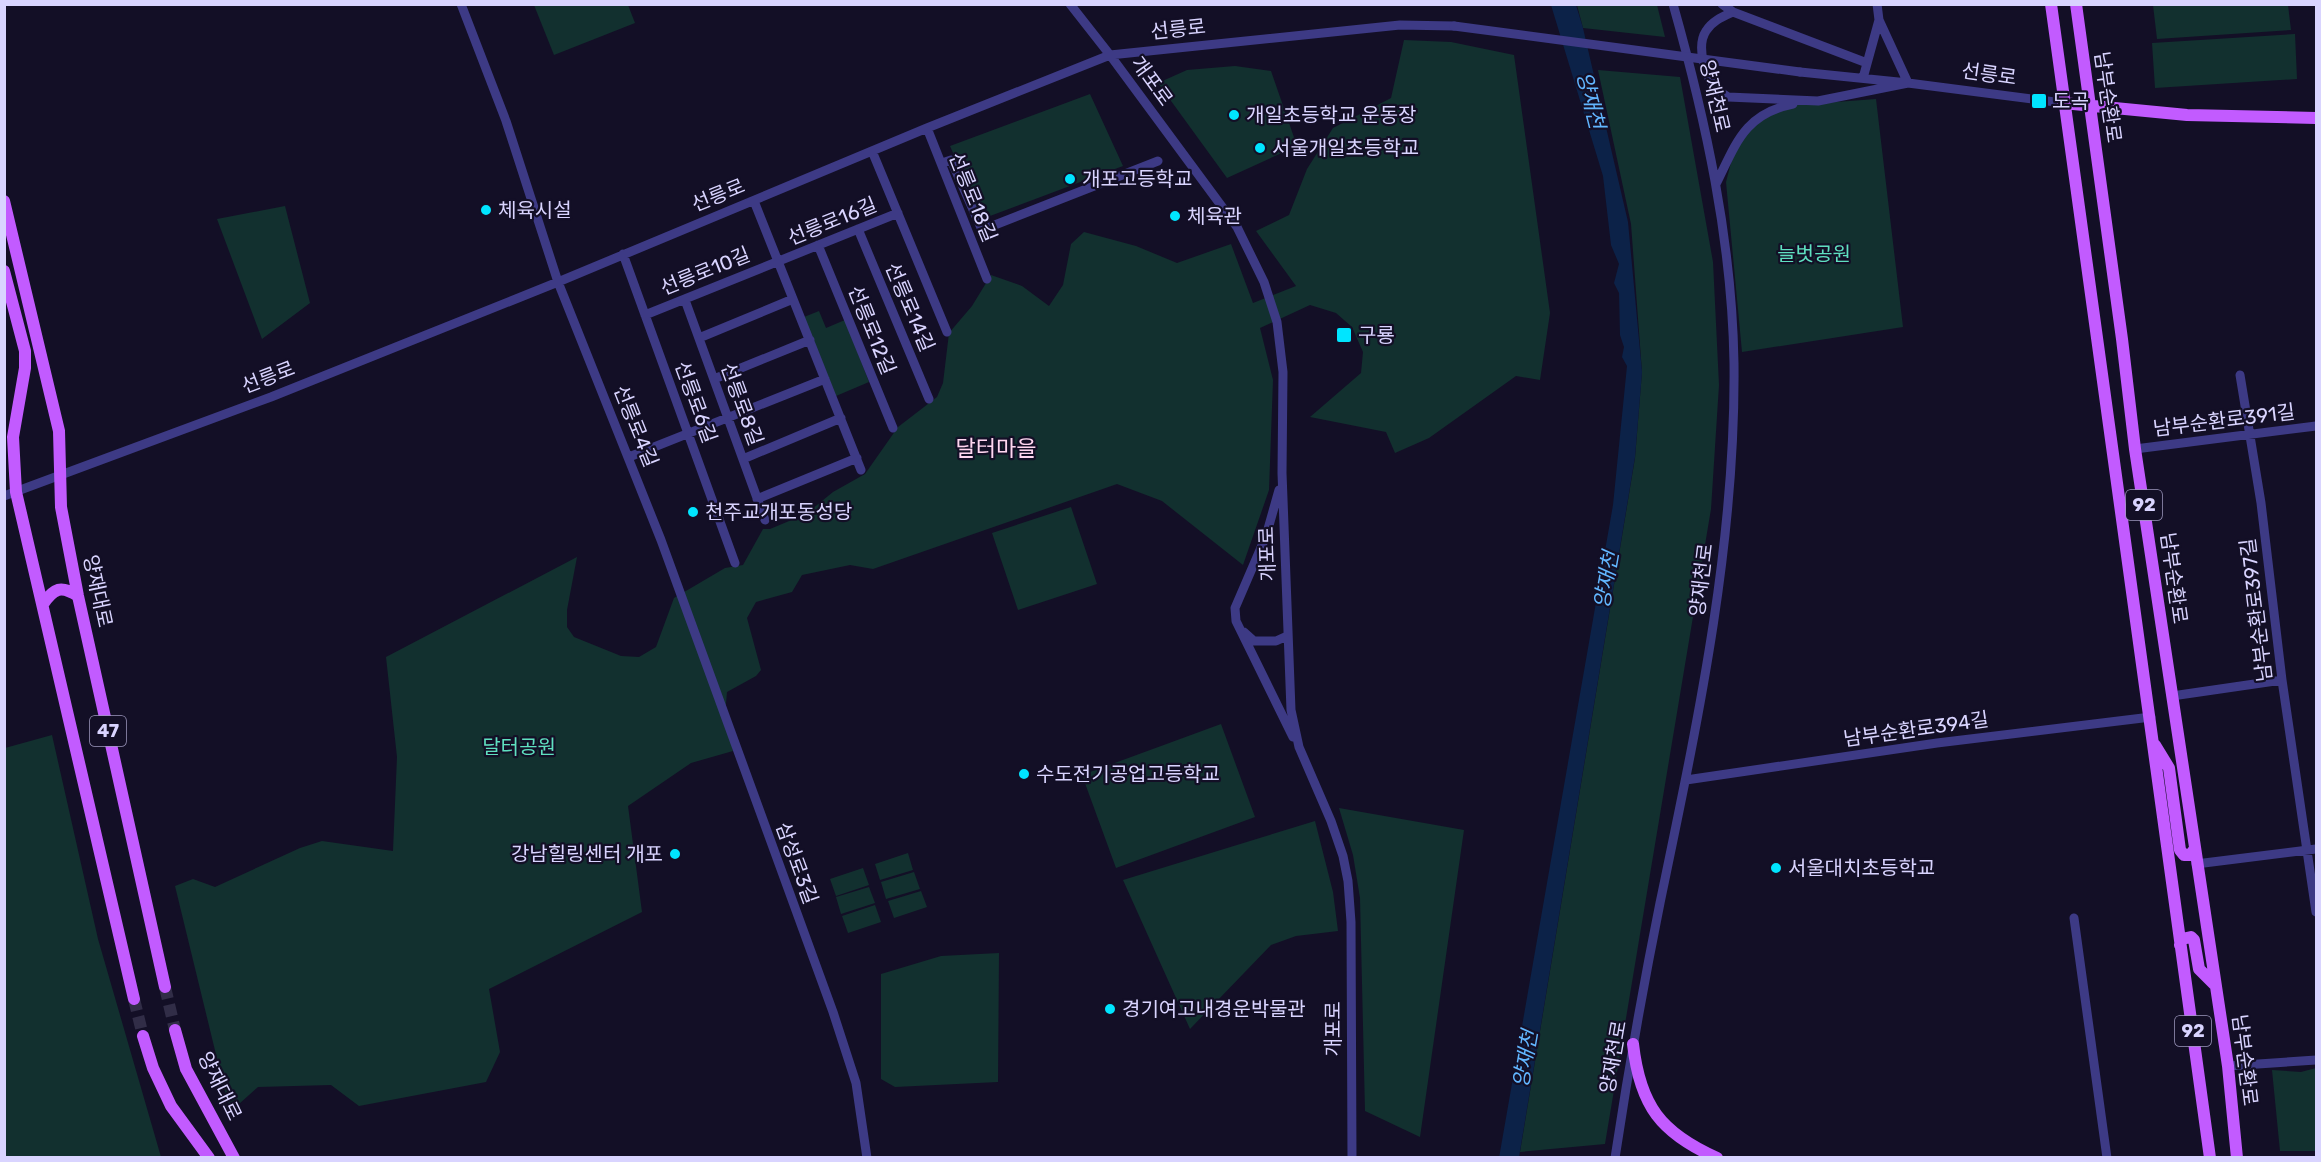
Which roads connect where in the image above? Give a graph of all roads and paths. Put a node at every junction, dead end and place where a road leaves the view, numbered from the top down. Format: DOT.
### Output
graph roads {
  1 [pos="461,4"];
  2 [pos="1070,4"];
  3 [pos="1673,4"];
  4 [pos="1722,4"];
  5 [pos="1877,4"];
  6 [pos="2051,4"];
  7 [pos="2076,4"];
  8 [pos="1733,12"];
  9 [pos="1879,20"];
  10 [pos="1110,55"];
  11 [pos="1867,63"];
  12 [pos="1863,78"];
  13 [pos="1908,82"];
  14 [pos="1804,102"];
  15 [pos="2063,103"];
  16 [pos="2089,107"];
  17 [pos="2316,118"];
  18 [pos="927,128"];
  19 [pos="872,151"];
  20 [pos="1158,161"];
  21 [pos="945,162"];
  22 [pos="1716,184"];
  23 [pos="4,201"];
  24 [pos="754,201"];
  25 [pos="898,213"];
  26 [pos="858,229"];
  27 [pos="818,245"];
  28 [pos="623,254"];
  29 [pos="778,261"];
  30 [pos="4,271"];
  31 [pos="987,279"];
  32 [pos="558,282"];
  33 [pos="793,299"];
  34 [pos="685,300"];
  35 [pos="645,315"];
  36 [pos="947,332"];
  37 [pos="699,338"];
  38 [pos="810,339"];
  39 [pos="2240,375"];
  40 [pos="714,379"];
  41 [pos="825,379"];
  42 [pos="929,399"];
  43 [pos="728,417"];
  44 [pos="841,418"];
  45 [pos="2316,426"];
  46 [pos="893,428"];
  47 [pos="688,433"];
  48 [pos="2251,436"];
  49 [pos="2135,448"];
  50 [pos="629,457"];
  51 [pos="857,458"];
  52 [pos="742,459"];
  53 [pos="861,470"];
  54 [pos="1282,473"];
  55 [pos="62,474"];
  56 [pos="10,494"];
  57 [pos="757,499"];
  58 [pos="765,520"];
  59 [pos="735,563"];
  60 [pos="677,584"];
  61 [pos="78,596"];
  62 [pos="43,604"];
  63 [pos="1240,629"];
  64 [pos="1287,636"];
  65 [pos="2282,680"];
  66 [pos="2172,696"];
  67 [pos="2151,717"];
  68 [pos="2154,744"];
  69 [pos="1299,747"];
  70 [pos="1686,780"];
  71 [pos="2312,849"];
  72 [pos="2194,850"];
  73 [pos="2196,864"];
  74 [pos="2316,912"];
  75 [pos="2074,918"];
  76 [pos="2181,945"];
  77 [pos="2215,984"];
  78 [pos="165,987"];
  79 [pos="134,999"];
  80 [pos="175,1030"];
  81 [pos="143,1036"];
  82 [pos="1633,1044"];
  83 [pos="2316,1060"];
  84 [pos="2228,1066"];
  85 [pos="209,1158"];
  86 [pos="234,1158"];
  87 [pos="867,1158"];
  88 [pos="1352,1158"];
  89 [pos="1615,1158"];
  90 [pos="1717,1158"];
  91 [pos="2107,1158"];
  92 [pos="2210,1158"];
  93 [pos="2237,1158"];
  1 -- 32 [label="street, 선릉로4길"];
  2 -- 10 [label="street, 개포로"];
  3 -- 22 [label="street, 양재천로"];
  4 -- 8 [label="street"];
  5 -- 9 [label="street"];
  6 -- 15 [label="main road, 92"];
  7 -- 16 [label="main road, 남부순환로 / 92"];
  8 -- 11 [label="street"];
  8 -- 14 [label="street"];
  9 -- 11 [label="street"];
  9 -- 13 [label="street"];
  10 -- 12 [label="street, 선릉로, bridge"];
  10 -- 18 [label="street, 선릉로"];
  10 -- 54 [label="street, 개포로"];
  11 -- 12 [label="street"];
  12 -- 13 [label="street, 선릉로"];
  13 -- 14 [label="street"];
  13 -- 15 [label="street, 선릉로"];
  14 -- 22 [label="street"];
  15 -- 16 [label="main road, 선릉로"];
  15 -- 67 [label="main road, 92"];
  16 -- 17 [label="main road, 선릉로"];
  16 -- 49 [label="main road, 남부순환로 / 92"];
  18 -- 19 [label="street, 선릉로"];
  18 -- 31 [label="street, 선릉로18길"];
  19 -- 24 [label="street, 선릉로"];
  19 -- 25 [label="street, 선릉로16길"];
  20 -- 21 [label="street"];
  22 -- 70 [label="street, 양재천로"];
  23 -- 55 [label="main road, 양재대로 / 47"];
  24 -- 28 [label="street, 선릉로"];
  24 -- 29 [label="street, 선릉로10길"];
  25 -- 26 [label="street, 선릉로16길"];
  25 -- 36 [label="street, 선릉로16길"];
  26 -- 27 [label="street, 선릉로16길"];
  26 -- 42 [label="street, 선릉로14길"];
  27 -- 29 [label="street, 선릉로16길"];
  27 -- 46 [label="street, 선릉로12길"];
  28 -- 32 [label="street, 선릉로"];
  28 -- 35 [label="street, 선릉로6길"];
  29 -- 33 [label="street, 선릉로10길"];
  29 -- 34 [label="street, 선릉로10길"];
  30 -- 56 [label="main road, 47"];
  32 -- 50 [label="street, 선릉로4길"];
  32 -- 55 [label="street, 선릉로"];
  33 -- 37 [label="street"];
  33 -- 38 [label="street, 선릉로10길"];
  34 -- 35 [label="street, 선릉로10길"];
  34 -- 37 [label="street, 선릉로8길"];
  35 -- 47 [label="street, 선릉로6길"];
  37 -- 40 [label="street, 선릉로8길"];
  38 -- 40 [label="street"];
  38 -- 41 [label="street, 선릉로10길"];
  39 -- 48 [label="street, 남부순환로397길"];
  40 -- 43 [label="street, 선릉로8길"];
  41 -- 43 [label="street"];
  41 -- 44 [label="street, 선릉로10길"];
  43 -- 47 [label="street"];
  43 -- 52 [label="street, 선릉로8길"];
  44 -- 51 [label="street, 선릉로10길"];
  44 -- 52 [label="street"];
  45 -- 48 [label="street, 남부순환로391길"];
  47 -- 50 [label="street"];
  47 -- 59 [label="street, 선릉로6길"];
  48 -- 49 [label="street, 남부순환로391길"];
  48 -- 65 [label="street, 남부순환로397길"];
  49 -- 66 [label="main road, 남부순환로 / 92"];
  50 -- 60 [label="street, 선릉로4길"];
  51 -- 53 [label="street, 선릉로10길"];
  51 -- 57 [label="street"];
  52 -- 57 [label="street, 선릉로8길"];
  54 -- 63 [label="street"];
  54 -- 64 [label="street, 개포로"];
  55 -- 56 [label="street, 선릉로"];
  55 -- 61 [label="main road, 양재대로 / 47"];
  56 -- 62 [label="main road, 47"];
  57 -- 58 [label="street, 선릉로8길"];
  60 -- 87 [label="street, 삼성로3길"];
  61 -- 62 [label="main road"];
  61 -- 78 [label="main road, 양재대로 / 47"];
  62 -- 79 [label="main road, 47"];
  63 -- 64 [label="street"];
  63 -- 69 [label="street"];
  64 -- 69 [label="street, 개포로"];
  65 -- 66 [label="street"];
  65 -- 71 [label="street, 남부순환로397길"];
  66 -- 72 [label="main road, 남부순환로 / 92"];
  67 -- 68 [label="main road, 92"];
  67 -- 70 [label="street, 남부순환로394길"];
  68 -- 72 [label="main road"];
  68 -- 76 [label="main road, 92"];
  69 -- 88 [label="street, 개포로"];
  70 -- 82 [label="street, 양재천로"];
  71 -- 73 [label="street"];
  71 -- 74 [label="street, 남부순환로397길"];
  72 -- 73 [label="main road, 남부순환로 / 92"];
  73 -- 77 [label="main road, 남부순환로 / 92"];
  75 -- 91 [label="street"];
  76 -- 77 [label="main road"];
  76 -- 92 [label="main road, 92"];
  77 -- 84 [label="main road, 남부순환로 / 92"];
  80 -- 86 [label="main road, 양재대로"];
  81 -- 85 [label="main road"];
  82 -- 89 [label="street, 양재천로"];
  82 -- 90 [label="main road"];
  83 -- 84 [label="street"];
  84 -- 93 [label="main road, 남부순환로 / 92"];
}
